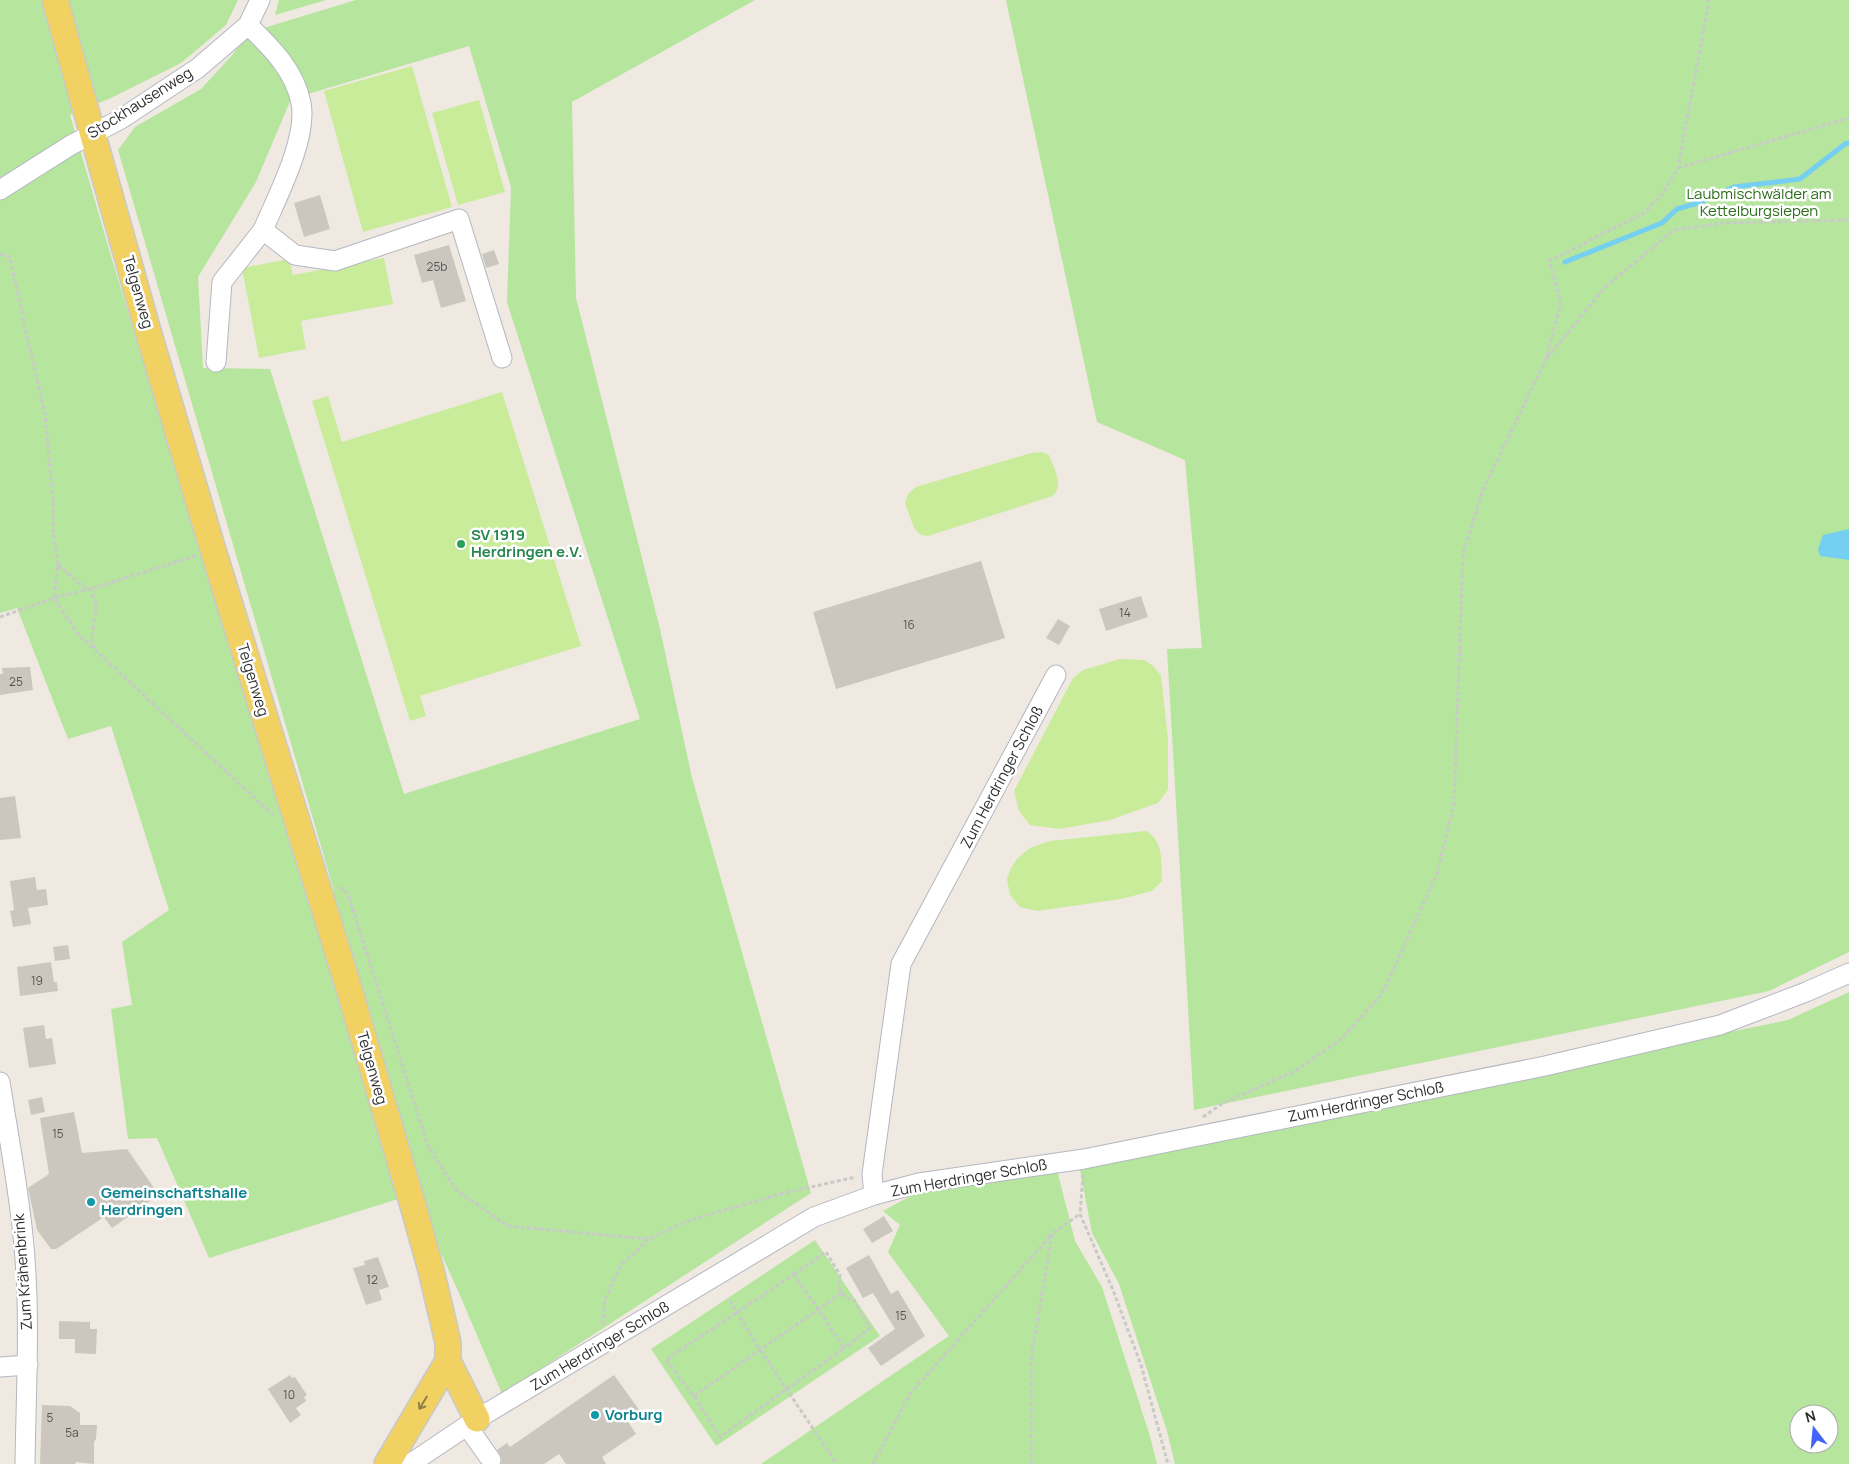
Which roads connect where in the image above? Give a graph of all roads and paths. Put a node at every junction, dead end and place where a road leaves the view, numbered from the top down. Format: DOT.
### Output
graph roads {
  1 [pos="54,0"];
  2 [pos="260,0"];
  3 [pos="1709,0"];
  4 [pos="248,25"];
  5 [pos="1849,118"];
  6 [pos="92,134"];
  7 [pos="1678,168"];
  8 [pos="1,189"];
  9 [pos="1849,220"];
  10 [pos="263,230"];
  11 [pos="0,254"];
  12 [pos="502,358"];
  13 [pos="1546,359"];
  14 [pos="216,362"];
  15 [pos="213,550"];
  16 [pos="90,590"];
  17 [pos="0,617"];
  18 [pos="94,648"];
  19 [pos="1056,675"];
  20 [pos="1849,973"];
  21 [pos="0,1082"];
  22 [pos="1199,1120"];
  23 [pos="1084,1159"];
  24 [pos="872,1174"];
  25 [pos="874,1195"];
  26 [pos="1080,1214"];
  27 [pos="1052,1234"];
  28 [pos="794,1274"];
  29 [pos="842,1293"];
  30 [pos="730,1300"];
  31 [pos="818,1310"];
  32 [pos="737,1313"];
  33 [pos="601,1347"];
  34 [pos="844,1348"];
  35 [pos="760,1350"];
  36 [pos="448,1361"];
  37 [pos="28,1365"];
  38 [pos="0,1367"];
  39 [pos="786,1389"];
  40 [pos="694,1396"];
  41 [pos="472,1422"];
  42 [pos="491,1460"];
  43 [pos="24,1464"];
  44 [pos="387,1464"];
  45 [pos="410,1464"];
  46 [pos="837,1464"];
  47 [pos="873,1464"];
  48 [pos="1031,1464"];
  49 [pos="1168,1464"];
  1 -- 6 [label="main road, Telgenweg"];
  2 -- 4 [label="street, Stockhausenweg"];
  3 -- 7 [label="path"];
  4 -- 6 [label="street, Stockhausenweg"];
  4 -- 10 [label="street"];
  5 -- 7 [label="path"];
  6 -- 8 [label="street, Stockhausenweg"];
  6 -- 15 [label="main road, Telgenweg"];
  7 -- 13 [label="path"];
  9 -- 13 [label="path"];
  10 -- 12 [label="street"];
  10 -- 14 [label="street"];
  11 -- 16 [label="path"];
  13 -- 22 [label="path"];
  15 -- 16 [label="path"];
  15 -- 36 [label="main road, Telgenweg"];
  16 -- 17 [label="path"];
  16 -- 18 [label="path"];
  19 -- 24 [label="street, Zum Herdringer Schloß"];
  20 -- 23 [label="street, Zum Herdringer Schloß"];
  21 -- 37 [label="street, Zum Krähenbrink"];
  23 -- 25 [label="street, Zum Herdringer Schloß"];
  23 -- 26 [label="path"];
  24 -- 25 [label="street, Zum Herdringer Schloß"];
  24 -- 33 [label="path"];
  25 -- 33 [label="street, Zum Herdringer Schloß"];
  26 -- 27 [label="path"];
  26 -- 49 [label="path"];
  27 -- 47 [label="path"];
  27 -- 48 [label="path"];
  28 -- 29 [label="path"];
  28 -- 31 [label="path"];
  28 -- 32 [label="path"];
  29 -- 31 [label="path"];
  29 -- 34 [label="path"];
  30 -- 32 [label="path"];
  31 -- 34 [label="path"];
  31 -- 35 [label="path"];
  32 -- 35 [label="path"];
  32 -- 40 [label="path"];
  33 -- 41 [label="street, Zum Herdringer Schloß"];
  34 -- 39 [label="path"];
  35 -- 39 [label="path"];
  35 -- 40 [label="path"];
  36 -- 41 [label="main road, Telgenweg"];
  36 -- 44 [label="main road, one-way"];
  37 -- 38 [label="street"];
  37 -- 43 [label="street, Zum Krähenbrink"];
  39 -- 40 [label="path"];
  39 -- 46 [label="path"];
  41 -- 42 [label="street"];
  41 -- 45 [label="street, Zum Herdringer Schloß"];
}
